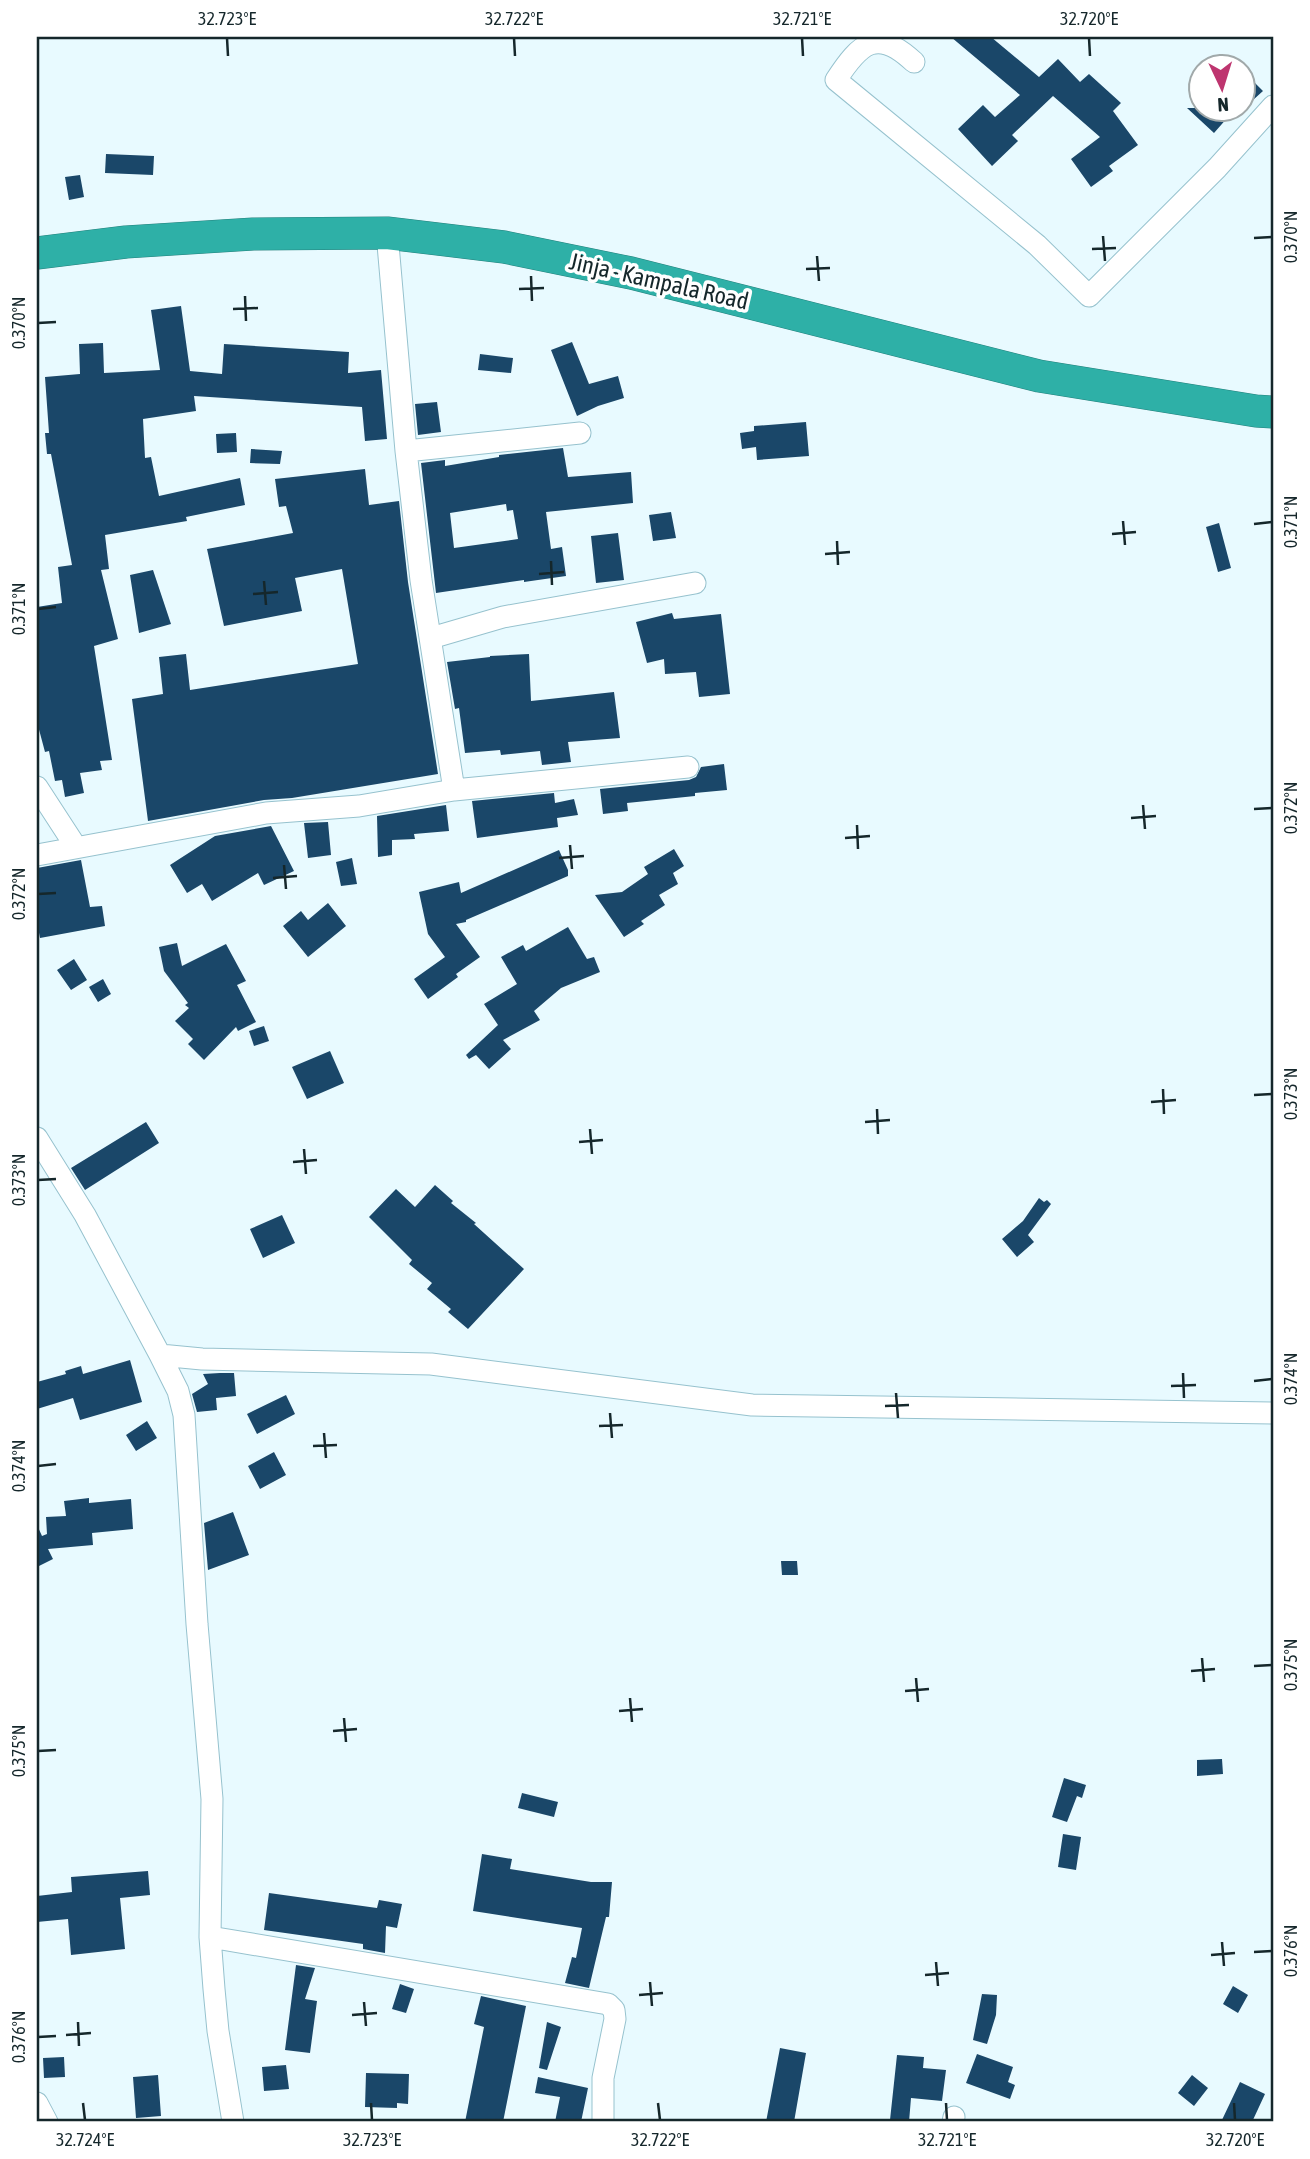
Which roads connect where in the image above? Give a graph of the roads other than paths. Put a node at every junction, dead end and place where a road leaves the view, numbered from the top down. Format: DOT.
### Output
graph roads {
  1 [pos="914,62"];
  2 [pos="1273,106"];
  3 [pos="387,233"];
  4 [pos="37,253"];
  5 [pos="1273,412"];
  6 [pos="580,433"];
  7 [pos="406,451"];
  8 [pos="695,583"];
  9 [pos="431,638"];
  10 [pos="688,767"];
  11 [pos="37,787"];
  12 [pos="454,790"];
  13 [pos="76,848"];
  14 [pos="37,855"];
  15 [pos="37,1138"];
  16 [pos="160,1355"];
  17 [pos="1273,1413"];
  18 [pos="210,1937"];
  19 [pos="37,2103"];
  20 [pos="47,2122"];
  21 [pos="233,2122"];
  22 [pos="603,2122"];
  1 -- 2 [label="street"];
  3 -- 4 [label="highway, Jinja - Kampala Road"];
  3 -- 5 [label="highway, Jinja - Kampala Road"];
  3 -- 7 [label="street"];
  6 -- 7 [label="street"];
  7 -- 9 [label="street"];
  8 -- 9 [label="street"];
  9 -- 12 [label="street"];
  10 -- 12 [label="street"];
  11 -- 13 [label="street"];
  12 -- 13 [label="street"];
  13 -- 14 [label="street"];
  15 -- 16 [label="street"];
  16 -- 17 [label="street"];
  16 -- 18 [label="street"];
  18 -- 21 [label="street"];
  18 -- 22 [label="street"];
  19 -- 20 [label="street"];
}
